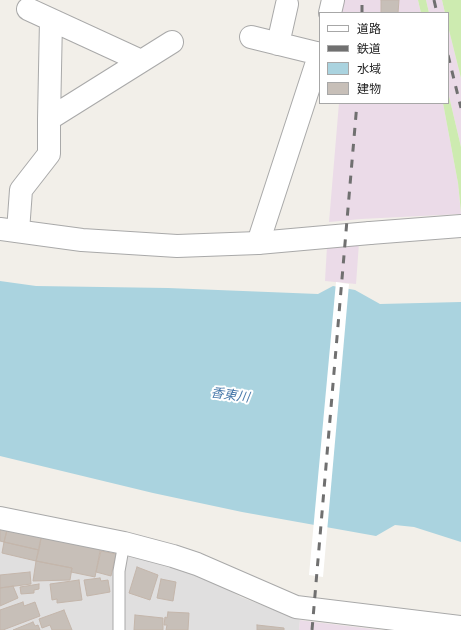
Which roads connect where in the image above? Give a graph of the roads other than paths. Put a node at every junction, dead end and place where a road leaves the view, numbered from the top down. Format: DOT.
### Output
graph roads {
  1 [pos="333,0"];
  2 [pos="287,4"];
  3 [pos="28,10"];
  4 [pos="330,12"];
  5 [pos="51,20"];
  6 [pos="251,37"];
  7 [pos="172,42"];
  8 [pos="278,44"];
  9 [pos="319,54"];
  10 [pos="319,57"];
  11 [pos="142,61"];
  12 [pos="49,119"];
  13 [pos="461,226"];
  14 [pos="9,230"];
  15 [pos="258,243"];
  16 [pos="0,518"];
  17 [pos="124,543"];
  18 [pos="461,627"];
  19 [pos="119,630"];
  1 -- 4 [label="street"];
  2 -- 8 [label="street"];
  3 -- 5 [label="street"];
  5 -- 11 [label="street"];
  5 -- 12 [label="street"];
  6 -- 8 [label="street"];
  7 -- 11 [label="street"];
  8 -- 9 [label="street"];
  10 -- 15 [label="street"];
  11 -- 12 [label="street"];
  12 -- 14 [label="street"];
  13 -- 15 [label="street"];
  14 -- 15 [label="street"];
  16 -- 17 [label="street"];
  17 -- 18 [label="street"];
  17 -- 19 [label="lane"];
}
